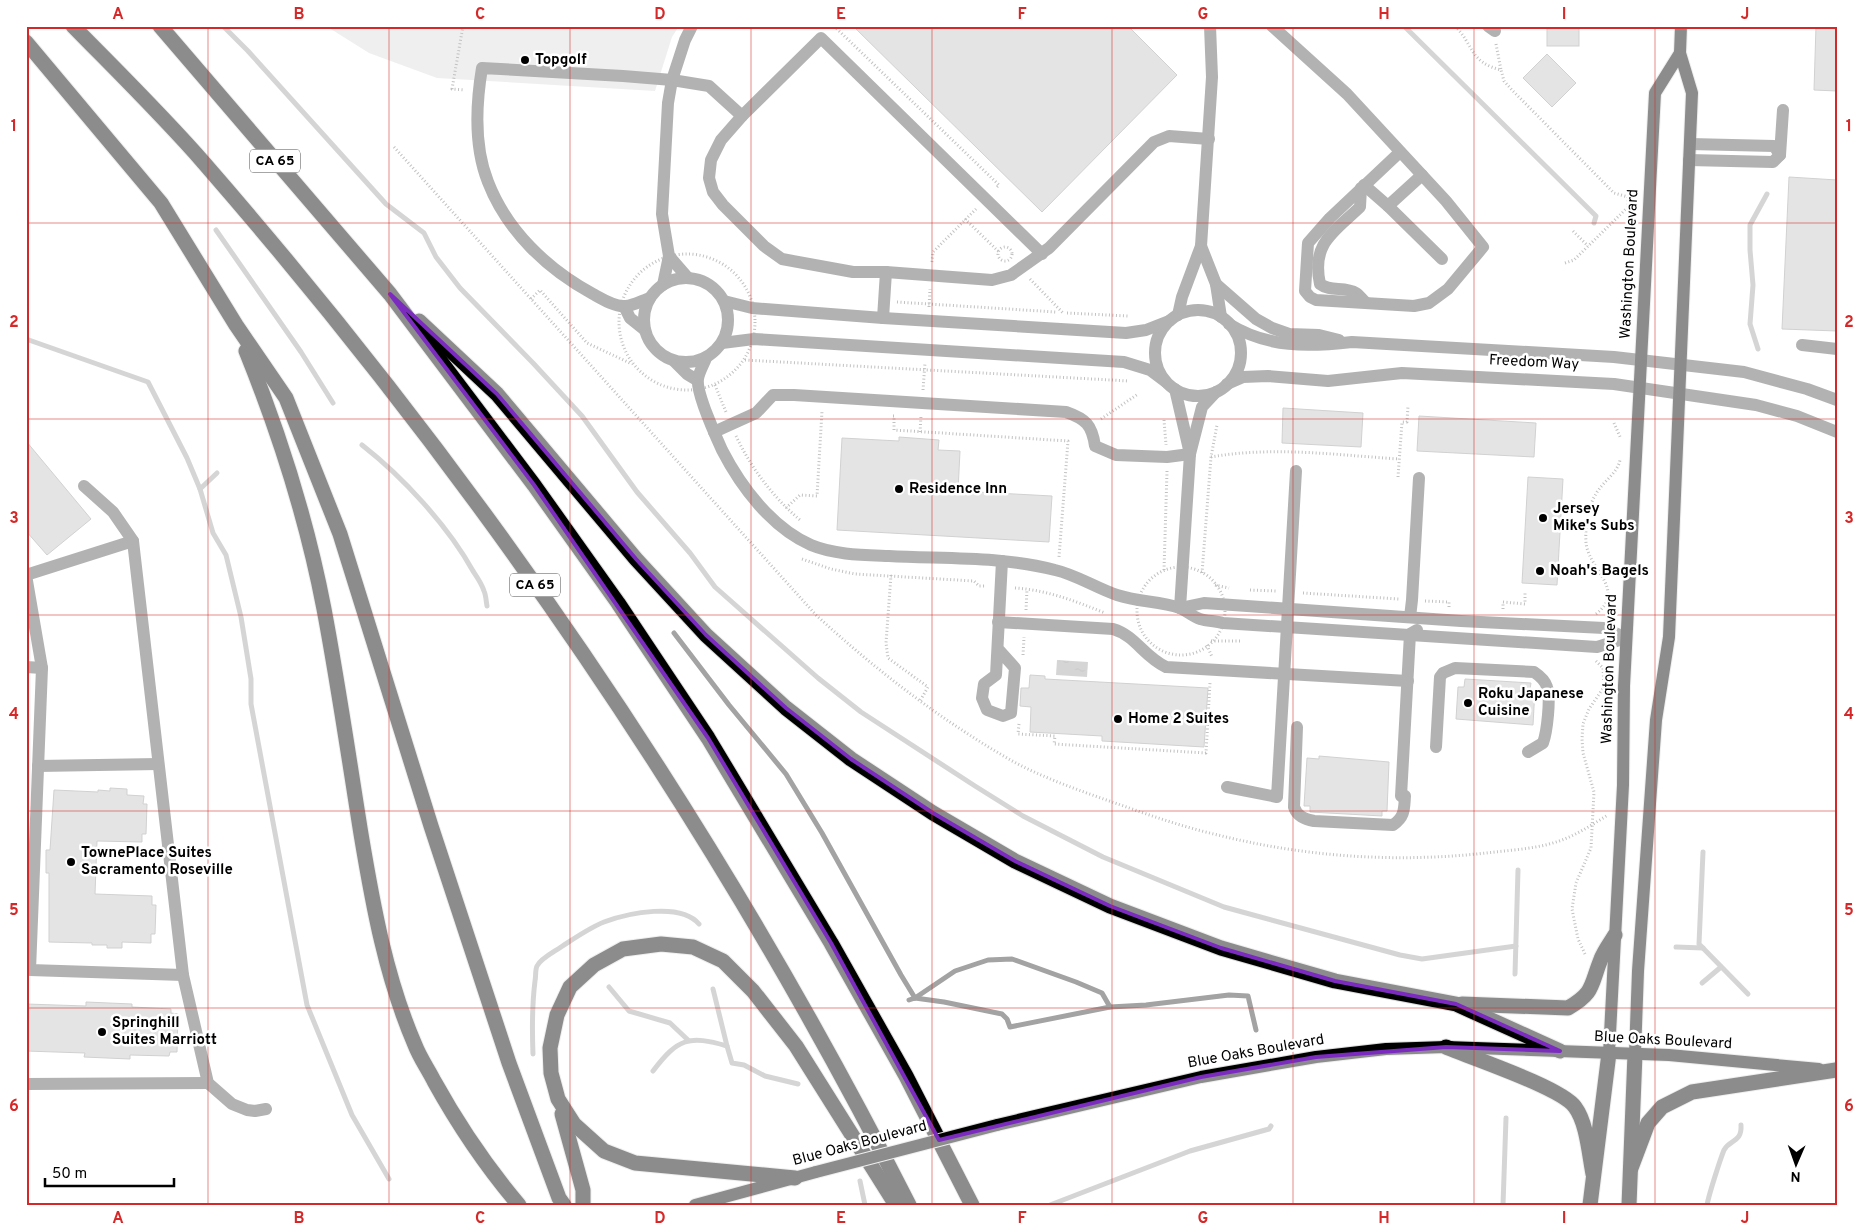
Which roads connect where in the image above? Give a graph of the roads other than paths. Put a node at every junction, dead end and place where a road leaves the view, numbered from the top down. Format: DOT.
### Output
graph roads {
  1 [pos="73,26"];
  2 [pos="160,26"];
  3 [pos="692,26"];
  4 [pos="1210,26"];
  5 [pos="1272,26"];
  6 [pos="1681,26"];
  7 [pos="26,42"];
  8 [pos="1680,52"];
  9 [pos="672,80"];
  10 [pos="1783,110"];
  11 [pos="742,116"];
  12 [pos="1209,140"];
  13 [pos="1690,144"];
  14 [pos="1400,152"];
  15 [pos="1780,155"];
  16 [pos="1689,160"];
  17 [pos="1422,175"];
  18 [pos="1363,187"];
  19 [pos="1388,206"];
  20 [pos="1202,246"];
  21 [pos="1042,254"];
  22 [pos="668,256"];
  23 [pos="1442,259"];
  24 [pos="886,272"];
  25 [pos="688,278"];
  26 [pos="1216,284"];
  27 [pos="664,285"];
  28 [pos="390,294"];
  29 [pos="650,298"];
  30 [pos="724,301"];
  31 [pos="622,306"];
  32 [pos="883,318"];
  33 [pos="1173,318"];
  34 [pos="1225,320"];
  35 [pos="236,325"];
  36 [pos="645,330"];
  37 [pos="1352,342"];
  38 [pos="722,343"];
  39 [pos="1802,345"];
  40 [pos="1837,349"];
  41 [pos="706,358"];
  42 [pos="674,361"];
  43 [pos="1641,361"];
  44 [pos="1680,365"];
  45 [pos="699,385"];
  46 [pos="1170,385"];
  47 [pos="1222,387"];
  48 [pos="1640,388"];
  49 [pos="1679,394"];
  50 [pos="1837,400"];
  51 [pos="714,432"];
  52 [pos="1837,432"];
  53 [pos="1190,454"];
  54 [pos="1296,471"];
  55 [pos="1419,478"];
  56 [pos="84,486"];
  57 [pos="133,541"];
  58 [pos="1002,561"];
  59 [pos="26,575"];
  60 [pos="1180,608"];
  61 [pos="1289,609"];
  62 [pos="1410,617"];
  63 [pos="1461,621"];
  64 [pos="998,622"];
  65 [pos="1288,627"];
  66 [pos="1410,634"];
  67 [pos="1626,638"];
  68 [pos="998,649"];
  69 [pos="26,667"];
  70 [pos="42,668"];
  71 [pos="1285,675"];
  72 [pos="1408,682"];
  73 [pos="26,720"];
  74 [pos="40,721"];
  75 [pos="1298,727"];
  76 [pos="1436,747"];
  77 [pos="1528,752"];
  78 [pos="158,764"];
  79 [pos="38,766"];
  80 [pos="1227,786"];
  81 [pos="30,856"];
  82 [pos="1615,935"];
  83 [pos="29,946"];
  84 [pos="183,975"];
  85 [pos="1456,1004"];
  86 [pos="1446,1047"];
  87 [pos="1560,1051"];
  88 [pos="1609,1053"];
  89 [pos="1636,1054"];
  90 [pos="1836,1071"];
  91 [pos="208,1083"];
  92 [pos="26,1084"];
  93 [pos="558,1099"];
  94 [pos="266,1109"];
  95 [pos="1631,1168"];
  96 [pos="1593,1174"];
  97 [pos="795,1178"];
  98 [pos="519,1205"];
  99 [pos="564,1205"];
  100 [pos="583,1205"];
  101 [pos="695,1205"];
  102 [pos="896,1205"];
  103 [pos="909,1205"];
  104 [pos="972,1205"];
  105 [pos="1590,1205"];
  106 [pos="1629,1205"];
  1 -- 103 [label="highway, CA 65"];
  2 -- 28 [label="highway, CA 65"];
  3 -- 9 [label="street"];
  4 -- 12 [label="street"];
  5 -- 14 [label="street"];
  6 -- 8 [label="main road, Washington Boulevard"];
  7 -- 35 [label="highway"];
  8 -- 13 [label="main road, Washington Boulevard"];
  8 -- 43 [label="main road, Washington Boulevard"];
  9 -- 11 [label="street"];
  9 -- 22 [label="street"];
  9 -- 31 [label="street"];
  10 -- 15 [label="street"];
  11 -- 21 [label="street"];
  11 -- 24 [label="street"];
  12 -- 20 [label="street"];
  12 -- 21 [label="street"];
  13 -- 15 [label="street"];
  13 -- 16 [label="main road, Washington Boulevard"];
  14 -- 17 [label="street"];
  14 -- 18 [label="street"];
  15 -- 16 [label="street"];
  16 -- 44 [label="main road, Washington Boulevard"];
  17 -- 18 [label="street"];
  17 -- 19 [label="street"];
  18 -- 19 [label="street"];
  19 -- 23 [label="street"];
  20 -- 26 [label="street"];
  20 -- 33 [label="street"];
  21 -- 24 [label="street"];
  22 -- 25 [label="street"];
  22 -- 27 [label="street"];
  24 -- 32 [label="street"];
  25 -- 27 [label="street"];
  25 -- 30 [label="street"];
  26 -- 34 [label="street"];
  26 -- 37 [label="street"];
  27 -- 29 [label="street"];
  28 -- 85 [label="highway"];
  28 -- 104 [label="highway, CA 65"];
  29 -- 31 [label="street"];
  29 -- 36 [label="street"];
  30 -- 32 [label="street"];
  30 -- 38 [label="street"];
  31 -- 36 [label="street"];
  32 -- 33 [label="street"];
  33 -- 34 [label="street"];
  33 -- 46 [label="street"];
  34 -- 37 [label="street, Freedom Way"];
  34 -- 47 [label="street"];
  35 -- 98 [label="highway"];
  35 -- 99 [label="highway"];
  36 -- 42 [label="street"];
  37 -- 43 [label="street, Freedom Way"];
  38 -- 41 [label="street"];
  38 -- 46 [label="street"];
  39 -- 40 [label="street"];
  41 -- 42 [label="street"];
  41 -- 45 [label="street"];
  42 -- 45 [label="street"];
  43 -- 44 [label="street, Freedom Way"];
  43 -- 48 [label="main road, Washington Boulevard"];
  44 -- 49 [label="main road, Washington Boulevard"];
  44 -- 50 [label="street, Freedom Way"];
  45 -- 51 [label="street"];
  46 -- 47 [label="street"];
  46 -- 53 [label="street"];
  47 -- 48 [label="street, Freedom Way"];
  47 -- 53 [label="street"];
  48 -- 49 [label="street, Freedom Way"];
  48 -- 67 [label="main road, Washington Boulevard"];
  49 -- 52 [label="street, Freedom Way"];
  49 -- 89 [label="main road, Washington Boulevard"];
  51 -- 53 [label="street"];
  51 -- 58 [label="street"];
  53 -- 60 [label="street"];
  54 -- 61 [label="street"];
  55 -- 62 [label="street"];
  56 -- 57 [label="street"];
  57 -- 59 [label="street"];
  57 -- 78 [label="street"];
  58 -- 60 [label="street"];
  58 -- 64 [label="street"];
  59 -- 70 [label="street"];
  60 -- 61 [label="street"];
  60 -- 65 [label="street"];
  61 -- 62 [label="street"];
  61 -- 65 [label="street"];
  62 -- 63 [label="street"];
  63 -- 66 [label="street"];
  63 -- 67 [label="street"];
  64 -- 68 [label="street"];
  64 -- 71 [label="street"];
  65 -- 66 [label="street"];
  65 -- 71 [label="street"];
  66 -- 67 [label="street"];
  66 -- 72 [label="street"];
  67 -- 82 [label="main road, Washington Boulevard"];
  68 -- 68 [label="street"];
  69 -- 70 [label="street"];
  70 -- 74 [label="street"];
  71 -- 72 [label="street"];
  71 -- 80 [label="street"];
  72 -- 75 [label="street"];
  73 -- 74 [label="street"];
  74 -- 79 [label="street"];
  76 -- 77 [label="street"];
  78 -- 79 [label="street"];
  78 -- 84 [label="street"];
  79 -- 81 [label="street"];
  81 -- 83 [label="street"];
  82 -- 85 [label="highway"];
  82 -- 88 [label="main road, Washington Boulevard"];
  83 -- 84 [label="street"];
  84 -- 91 [label="street"];
  85 -- 87 [label="highway"];
  86 -- 87 [label="main road, Blue Oaks Boulevard"];
  86 -- 96 [label="highway"];
  86 -- 97 [label="main road, Blue Oaks Boulevard, bridge"];
  87 -- 88 [label="main road, Blue Oaks Boulevard"];
  88 -- 89 [label="main road, Blue Oaks Boulevard"];
  88 -- 96 [label="highway"];
  89 -- 90 [label="main road, Blue Oaks Boulevard"];
  89 -- 95 [label="highway"];
  90 -- 95 [label="highway"];
  91 -- 92 [label="street"];
  91 -- 94 [label="street"];
  93 -- 97 [label="highway"];
  93 -- 100 [label="highway"];
  93 -- 102 [label="highway"];
  95 -- 106 [label="highway"];
  96 -- 105 [label="highway"];
  97 -- 101 [label="main road, Blue Oaks Boulevard"];
}
